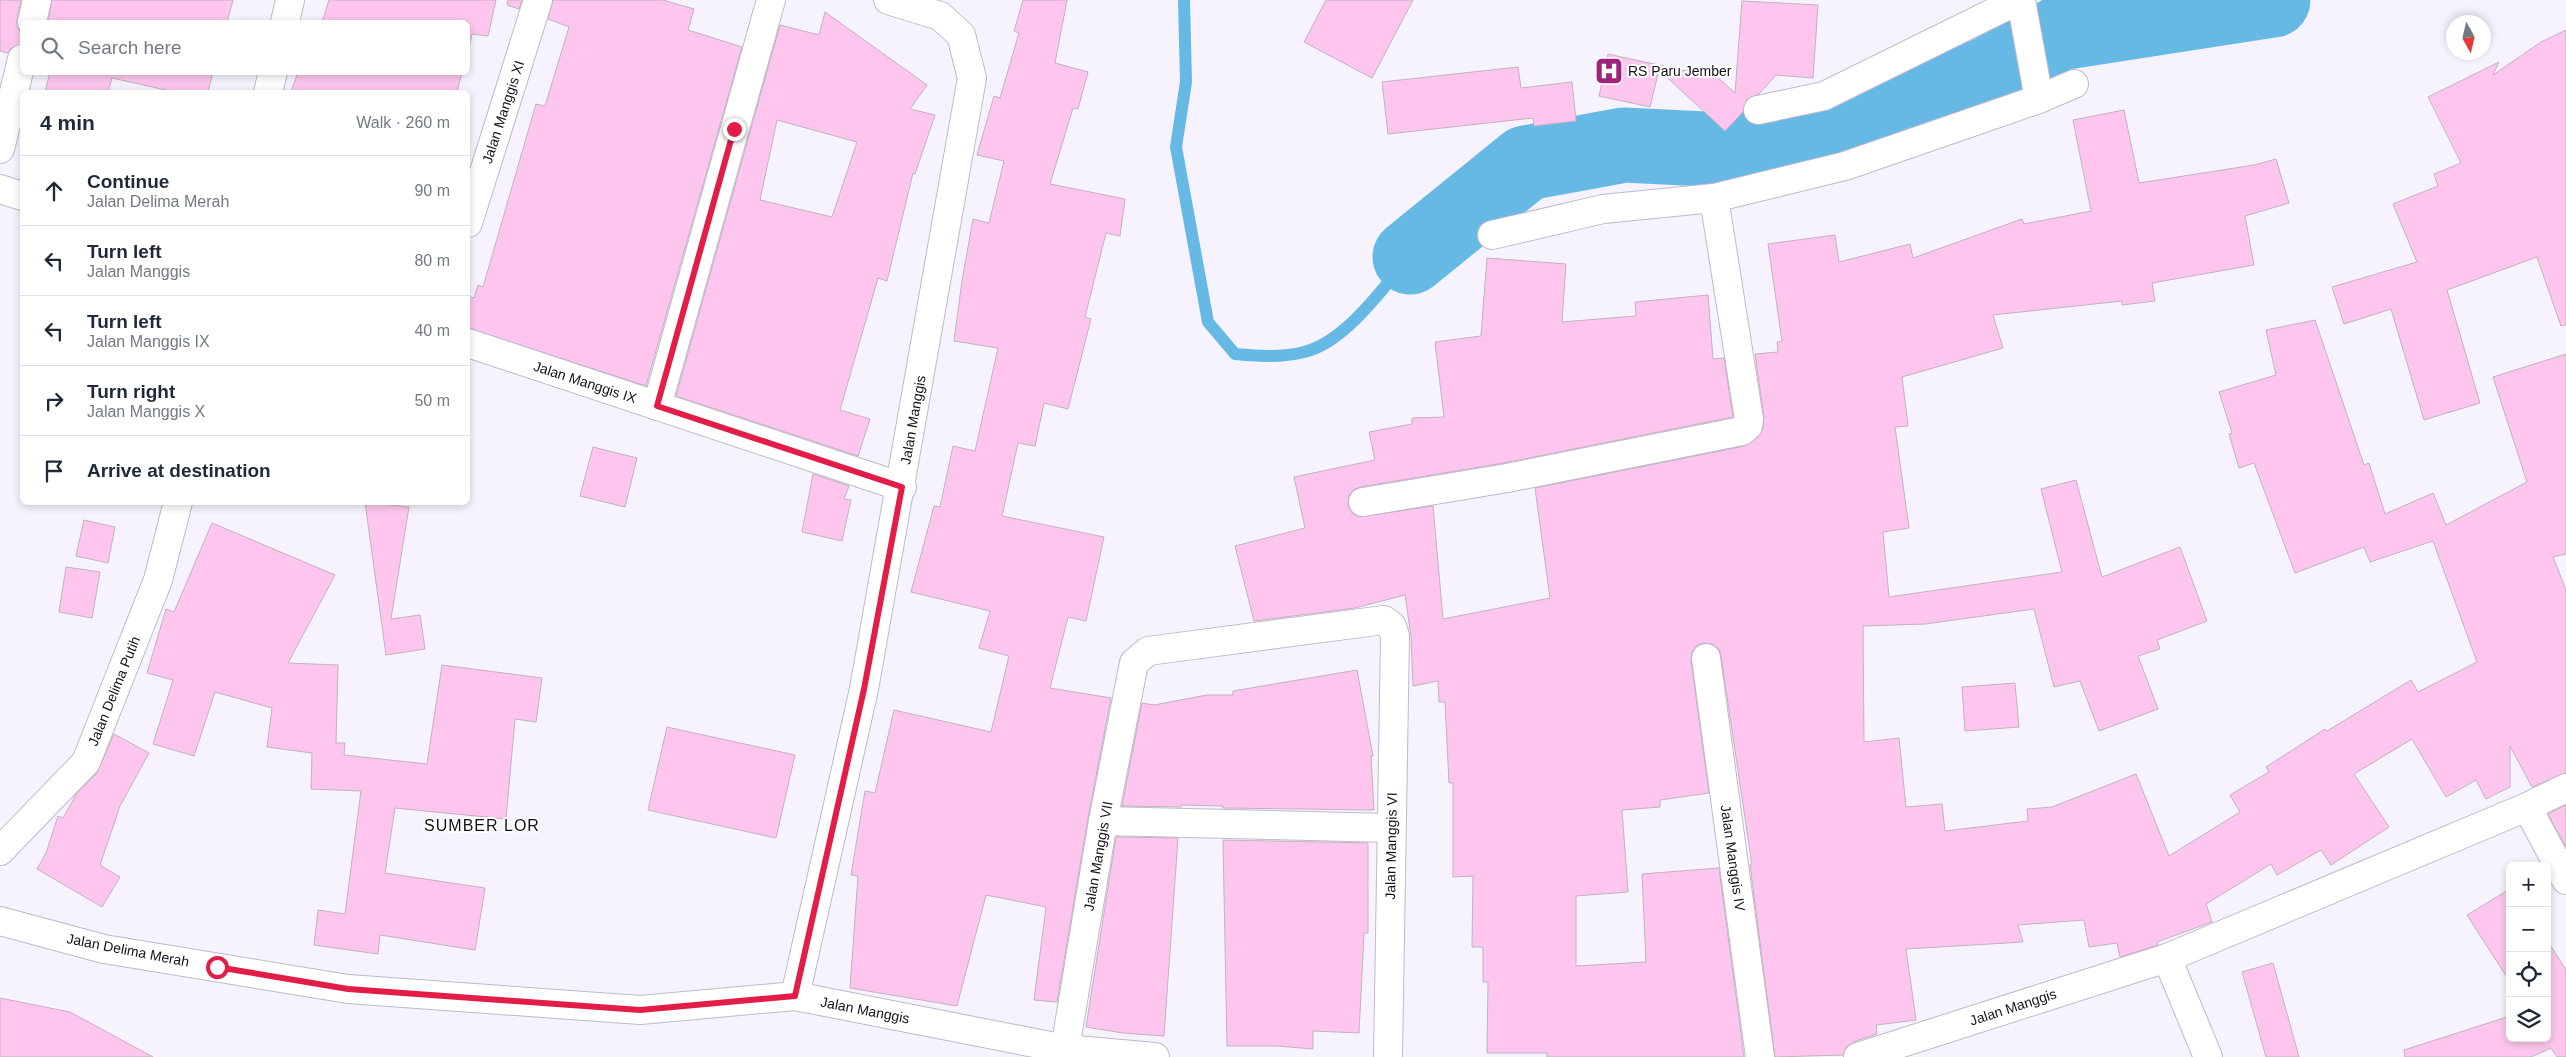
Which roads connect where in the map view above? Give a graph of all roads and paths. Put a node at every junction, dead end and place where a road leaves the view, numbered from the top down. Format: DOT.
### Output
graph roads {
  1 [pos="37,0"];
  2 [pos="290,0"];
  3 [pos="538,0"];
  4 [pos="771,0"];
  5 [pos="888,0"];
  6 [pos="2022,5"];
  7 [pos="32,20"];
  8 [pos="285,20"];
  9 [pos="20,67"];
  10 [pos="272,75"];
  11 [pos="2074,84"];
  12 [pos="268,90"];
  13 [pos="2038,93"];
  14 [pos="1758,110"];
  15 [pos="0,149"];
  16 [pos="0,189"];
  17 [pos="20,195"];
  18 [pos="1714,198"];
  19 [pos="470,218"];
  20 [pos="1492,235"];
  21 [pos="470,344"];
  22 [pos="657,406"];
  23 [pos="902,487"];
  24 [pos="1364,502"];
  25 [pos="177,505"];
  26 [pos="1706,658"];
  27 [pos="1134,663"];
  28 [pos="2566,788"];
  29 [pos="2527,807"];
  30 [pos="1103,821"];
  31 [pos="1391,828"];
  32 [pos="0,850"];
  33 [pos="2566,880"];
  34 [pos="0,921"];
  35 [pos="2167,958"];
  36 [pos="795,996"];
  37 [pos="1065,1049"];
  38 [pos="1156,1057"];
  39 [pos="1388,1057"];
  40 [pos="1760,1057"];
  41 [pos="1858,1057"];
  42 [pos="2208,1057"];
  1 -- 7 [label="street"];
  2 -- 8 [label="street"];
  3 -- 19 [label="street, Jalan Manggis XI"];
  4 -- 22 [label="street"];
  5 -- 23 [label="street, Jalan Manggis"];
  6 -- 13 [label="street"];
  6 -- 14 [label="street"];
  9 -- 15 [label="street"];
  10 -- 12 [label="street"];
  11 -- 13 [label="street"];
  13 -- 18 [label="street"];
  16 -- 17 [label="street"];
  18 -- 20 [label="street"];
  18 -- 24 [label="street"];
  21 -- 22 [label="street, Jalan Manggis IX"];
  22 -- 23 [label="street, Jalan Manggis IX"];
  23 -- 36 [label="street, Jalan Manggis"];
  25 -- 32 [label="street, Jalan Delima Putih"];
  26 -- 40 [label="street, Jalan Manggis IV"];
  27 -- 30 [label="street, Jalan Manggis VII"];
  27 -- 31 [label="street, Jalan Manggis VI"];
  28 -- 29 [label="street, Jalan Manggis"];
  29 -- 33 [label="street"];
  29 -- 35 [label="street, Jalan Manggis"];
  30 -- 31 [label="street"];
  30 -- 37 [label="street, Jalan Manggis VII"];
  31 -- 39 [label="street, Jalan Manggis VI"];
  34 -- 36 [label="street, Jalan Delima Merah"];
  35 -- 41 [label="street, Jalan Manggis"];
  35 -- 42 [label="street"];
  36 -- 37 [label="street, Jalan Manggis"];
  37 -- 38 [label="street, Jalan Manggis"];
}
